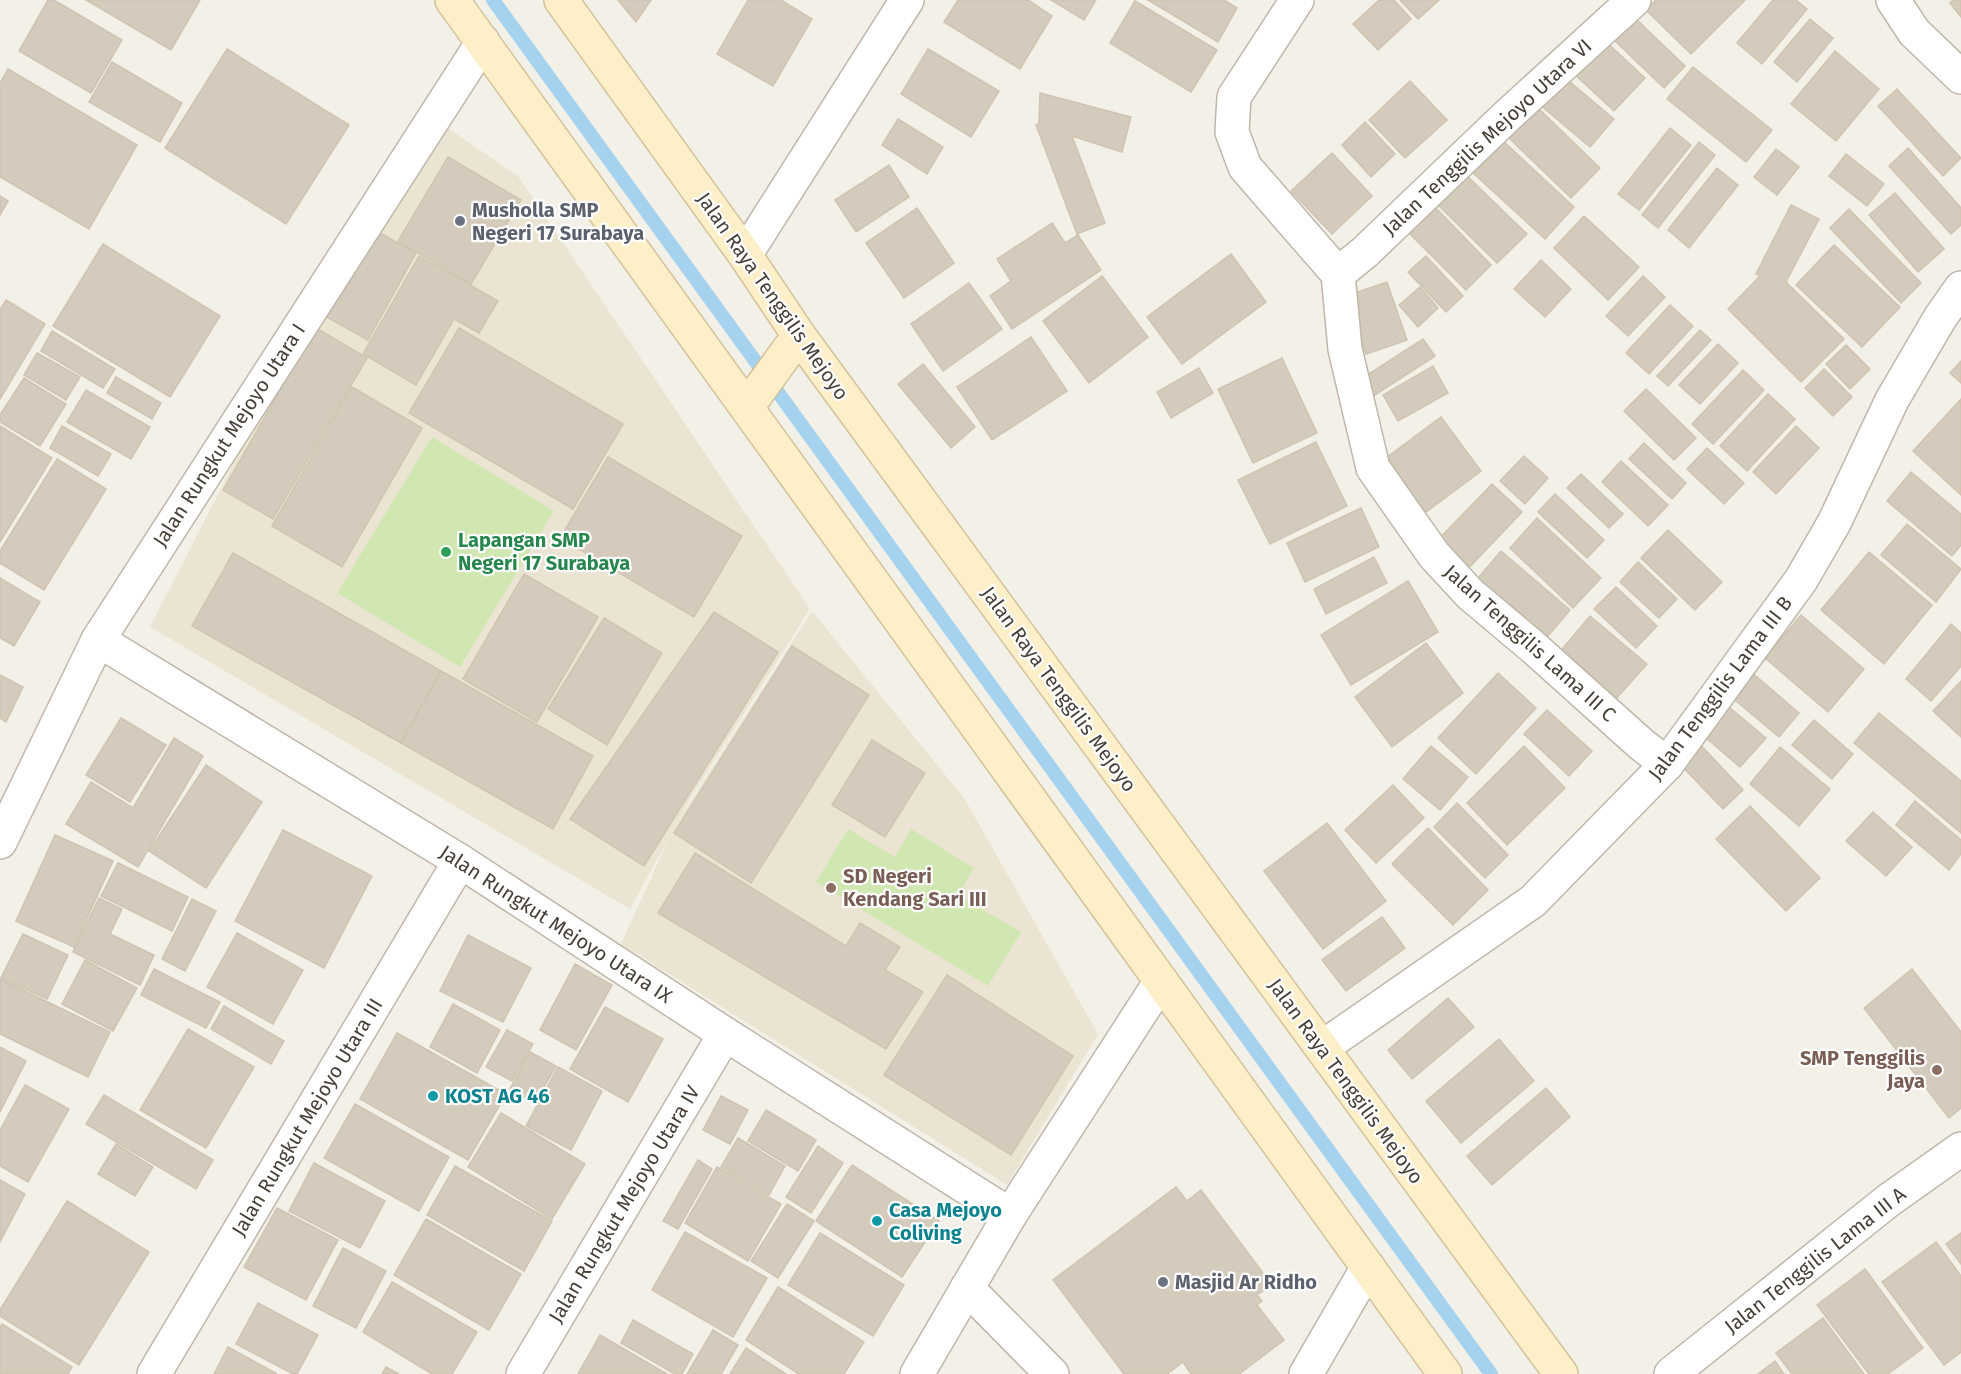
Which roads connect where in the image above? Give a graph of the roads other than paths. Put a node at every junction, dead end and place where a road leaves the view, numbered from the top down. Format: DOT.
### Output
graph roads {
  1 [pos="452,0"];
  2 [pos="561,0"];
  3 [pos="907,0"];
  4 [pos="1297,0"];
  5 [pos="1634,0"];
  6 [pos="1893,0"];
  7 [pos="483,42"];
  8 [pos="1961,77"];
  9 [pos="745,255"];
  10 [pos="1338,273"];
  11 [pos="1961,288"];
  12 [pos="795,343"];
  13 [pos="751,401"];
  14 [pos="98,640"];
  15 [pos="1668,764"];
  16 [pos="0,842"];
  17 [pos="460,861"];
  18 [pos="1161,981"];
  19 [pos="725,1034"];
  20 [pos="1323,1047"];
  21 [pos="1961,1149"];
  22 [pos="1010,1215"];
  23 [pos="1368,1267"];
  24 [pos="967,1288"];
  25 [pos="154,1374"];
  26 [pos="523,1374"];
  27 [pos="917,1374"];
  28 [pos="1052,1374"];
  29 [pos="1306,1374"];
  30 [pos="1445,1374"];
  31 [pos="1561,1374"];
  32 [pos="1671,1374"];
  1 -- 7 [label="street"];
  2 -- 9 [label="street, Jalan Raya Tenggilis Mejoyo"];
  3 -- 9 [label="street"];
  4 -- 10 [label="street"];
  5 -- 10 [label="street, Jalan Tenggilis Mejoyo Utara VI"];
  6 -- 8 [label="street"];
  7 -- 13 [label="street"];
  7 -- 14 [label="street, Jalan Rungkut Mejoyo Utara I"];
  9 -- 12 [label="street, Jalan Raya Tenggilis Mejoyo"];
  10 -- 15 [label="street, Jalan Tenggilis Lama III C"];
  11 -- 15 [label="street, Jalan Tenggilis Lama III B"];
  12 -- 13 [label="street"];
  12 -- 20 [label="street, Jalan Raya Tenggilis Mejoyo"];
  13 -- 18 [label="street"];
  14 -- 16 [label="street, Jalan Rungkut Mejoyo Utara I"];
  14 -- 17 [label="street, Jalan Rungkut Mejoyo Utara IX"];
  15 -- 20 [label="street, Jalan Tenggilis Lama III B"];
  17 -- 19 [label="street, Jalan Rungkut Mejoyo Utara IX"];
  17 -- 25 [label="street, Jalan Rungkut Mejoyo Utara III"];
  18 -- 22 [label="street"];
  18 -- 23 [label="street"];
  19 -- 22 [label="street, Jalan Rungkut Mejoyo Utara IX"];
  19 -- 26 [label="street, Jalan Rungkut Mejoyo Utara IV"];
  20 -- 31 [label="street, Jalan Raya Tenggilis Mejoyo"];
  21 -- 32 [label="street, Jalan Tenggilis Lama III A"];
  22 -- 24 [label="street"];
  23 -- 29 [label="street"];
  23 -- 30 [label="street"];
  24 -- 27 [label="street"];
  24 -- 28 [label="street"];
}
